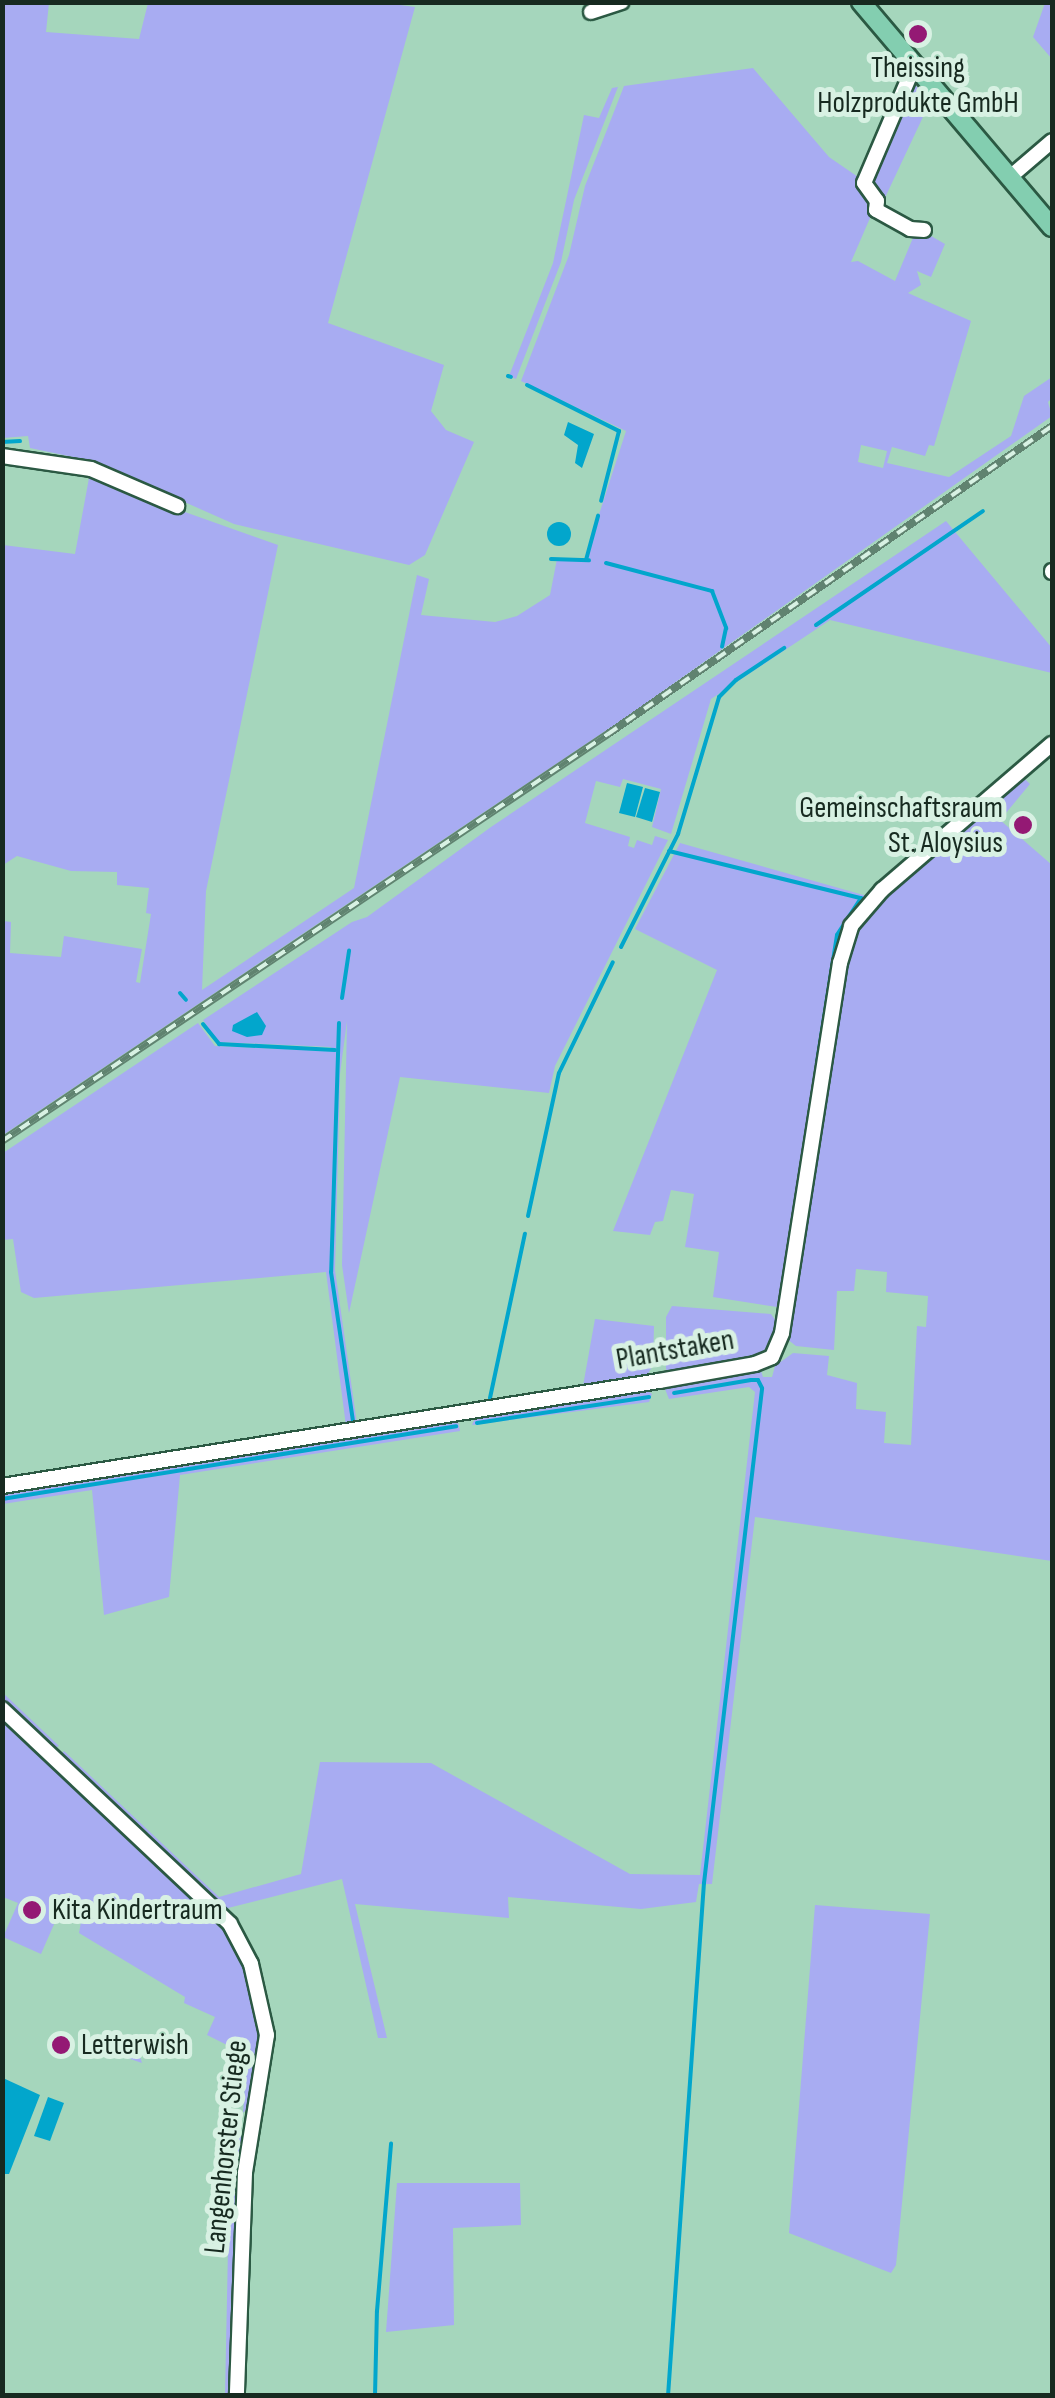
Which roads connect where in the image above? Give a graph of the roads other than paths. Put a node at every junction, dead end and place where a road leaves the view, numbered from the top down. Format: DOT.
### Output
graph roads {
  1 [pos="621,2"];
  2 [pos="861,2"];
  3 [pos="591,12"];
  4 [pos="914,66"];
  5 [pos="1052,142"];
  6 [pos="1010,177"];
  7 [pos="1052,227"];
  8 [pos="924,230"];
  9 [pos="2,456"];
  10 [pos="178,506"];
  11 [pos="1052,744"];
  12 [pos="2,1486"];
  13 [pos="2,1709"];
  14 [pos="237,2396"];
  1 -- 3 [label="street"];
  2 -- 4 [label="main road"];
  4 -- 6 [label="main road"];
  4 -- 8 [label="street"];
  5 -- 6 [label="street"];
  6 -- 7 [label="main road"];
  9 -- 10 [label="street"];
  11 -- 12 [label="street, Plantstaken"];
  13 -- 14 [label="street, Langenhorster Stiege"];
}
